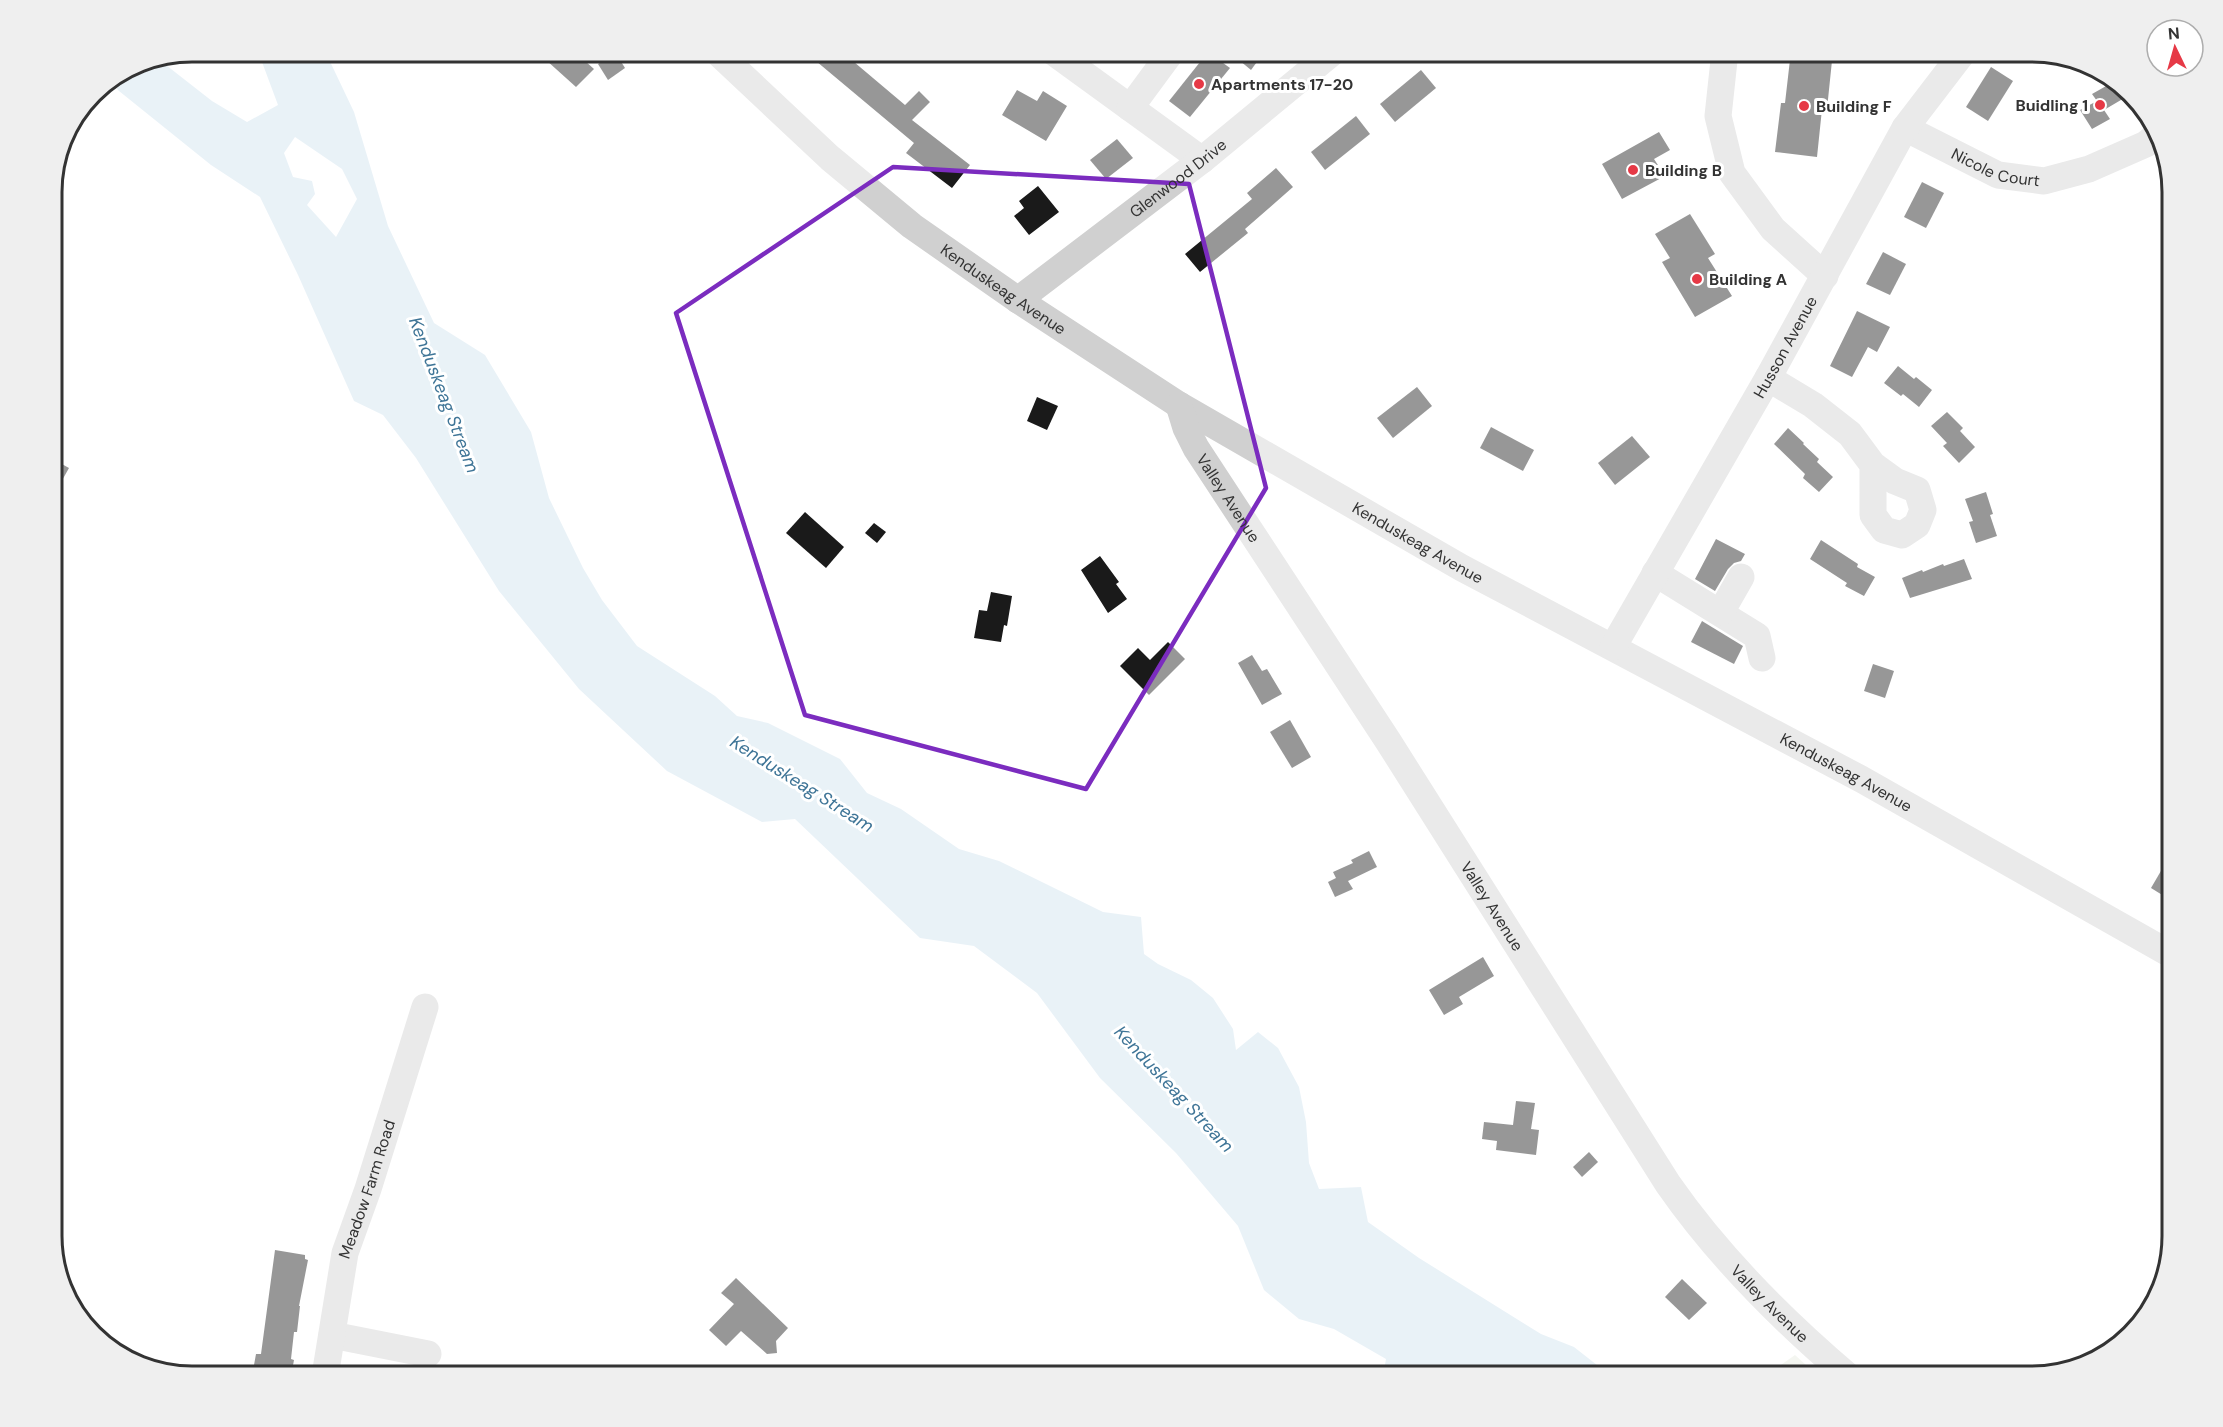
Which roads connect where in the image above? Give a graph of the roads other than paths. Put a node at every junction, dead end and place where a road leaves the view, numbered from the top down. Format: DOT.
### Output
graph roads {
  1 [pos="728,62"];
  2 [pos="1067,62"];
  3 [pos="1164,62"];
  4 [pos="1321,62"];
  5 [pos="1724,62"];
  6 [pos="1956,62"];
  7 [pos="1130,108"];
  8 [pos="1905,128"];
  9 [pos="2151,140"];
  10 [pos="1202,160"];
  11 [pos="1825,276"];
  12 [pos="1018,300"];
  13 [pos="1768,378"];
  14 [pos="1179,405"];
  15 [pos="1873,465"];
  16 [pos="1655,573"];
  17 [pos="1741,577"];
  18 [pos="1720,612"];
  19 [pos="1612,647"];
  20 [pos="1762,658"];
  21 [pos="2162,942"];
  22 [pos="425,1007"];
  23 [pos="332,1335"];
  24 [pos="428,1354"];
  25 [pos="327,1366"];
  26 [pos="1837,1366"];
  1 -- 12 [label="street, Kenduskeag Avenue"];
  2 -- 7 [label="street"];
  3 -- 7 [label="street"];
  4 -- 10 [label="street, Glenwood Drive"];
  5 -- 11 [label="street"];
  6 -- 8 [label="street, Husson Avenue"];
  7 -- 10 [label="street"];
  8 -- 9 [label="street, Nicole Court"];
  8 -- 11 [label="street, Husson Avenue"];
  10 -- 12 [label="street, Glenwood Drive"];
  11 -- 13 [label="street, Husson Avenue"];
  12 -- 14 [label="street, Kenduskeag Avenue"];
  13 -- 15 [label="street"];
  13 -- 16 [label="street, Husson Avenue"];
  14 -- 19 [label="street, Kenduskeag Avenue"];
  14 -- 26 [label="street, Valley Avenue"];
  16 -- 18 [label="street"];
  16 -- 19 [label="street, Husson Avenue"];
  17 -- 18 [label="street"];
  18 -- 20 [label="street"];
  19 -- 21 [label="street, Kenduskeag Avenue"];
  22 -- 23 [label="street, Meadow Farm Road"];
  23 -- 24 [label="street"];
  23 -- 25 [label="street, Meadow Farm Road"];
}
